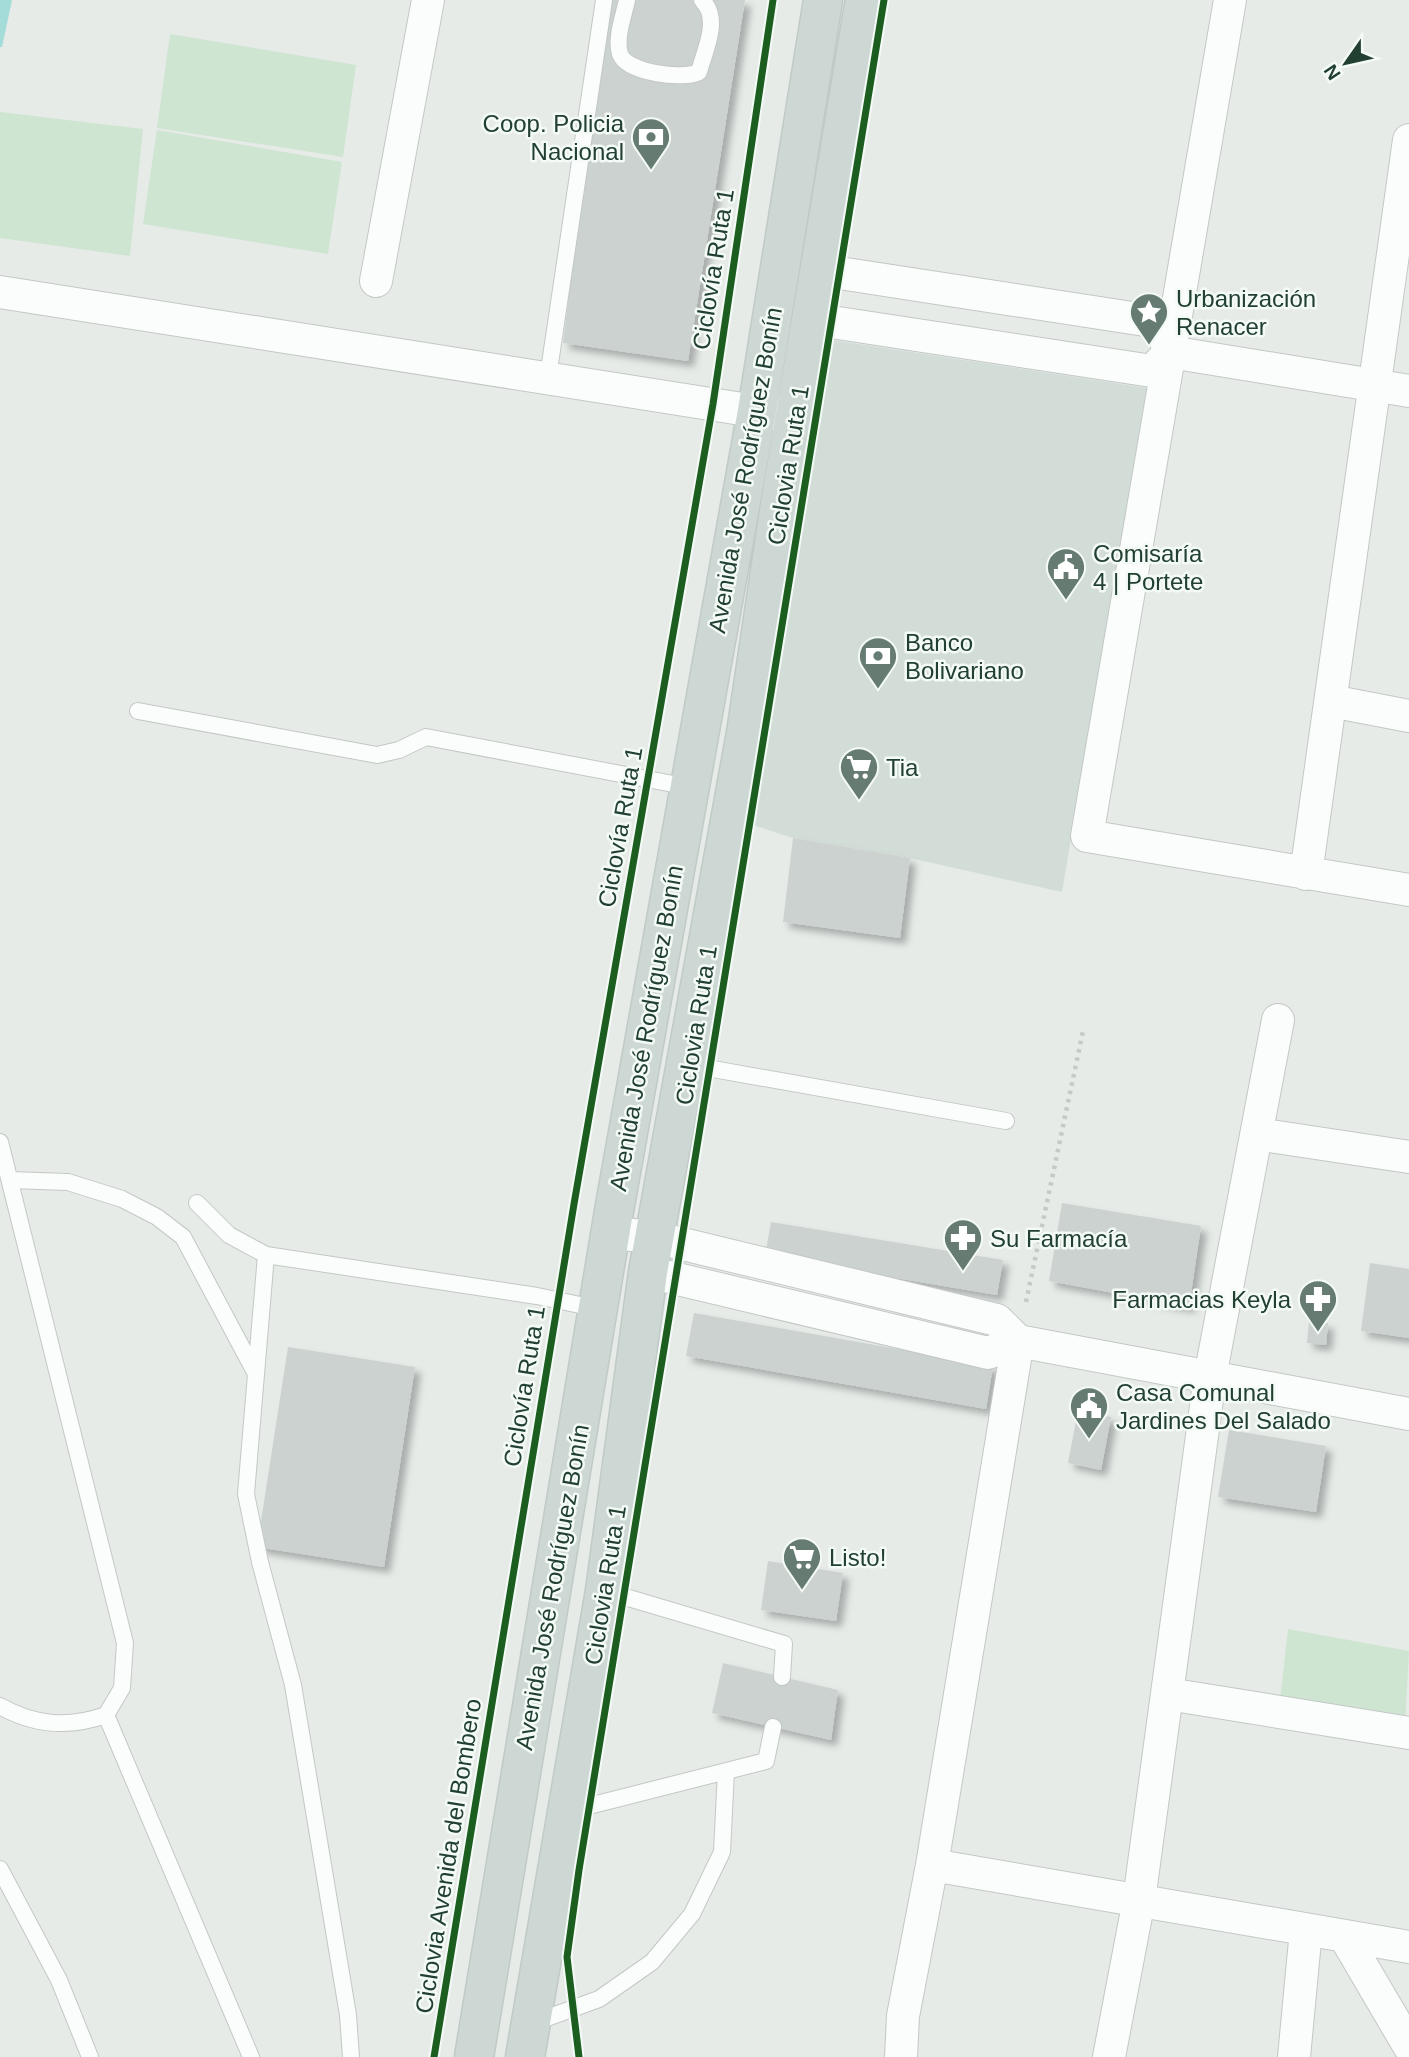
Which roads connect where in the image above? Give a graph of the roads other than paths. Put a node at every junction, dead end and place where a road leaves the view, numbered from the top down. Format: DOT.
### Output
graph roads {
  1 [pos="428,0"];
  2 [pos="604,0"];
  3 [pos="627,0"];
  4 [pos="702,0"];
  5 [pos="823,0"];
  6 [pos="865,0"];
  7 [pos="1230,0"];
  8 [pos="1409,140"];
  9 [pos="820,270"];
  10 [pos="376,281"];
  11 [pos="0,292"];
  12 [pos="1087,311"];
  13 [pos="812,319"];
  14 [pos="1170,352"];
  15 [pos="1079,360"];
  16 [pos="548,377"];
  17 [pos="1374,385"];
  18 [pos="1409,391"];
  19 [pos="757,411"];
  20 [pos="795,418"];
  21 [pos="1331,701"];
  22 [pos="138,711"];
  23 [pos="1409,716"];
  24 [pos="689,787"];
  25 [pos="1306,874"];
  26 [pos="1409,890"];
  27 [pos="1278,1020"];
  28 [pos="685,1064"];
  29 [pos="1006,1121"];
  30 [pos="1257,1134"];
  31 [pos="1,1147"];
  32 [pos="1409,1157"];
  33 [pos="10,1180"];
  34 [pos="197,1203"];
  35 [pos="636,1244"];
  36 [pos="266,1255"];
  37 [pos="599,1309"];
  38 [pos="1018,1341"];
  39 [pos="256,1374"];
  40 [pos="1210,1377"];
  41 [pos="1409,1414"];
  42 [pos="605,1591"];
  43 [pos="782,1678"];
  44 [pos="1168,1694"];
  45 [pos="0,1706"];
  46 [pos="106,1715"];
  47 [pos="773,1727"];
  48 [pos="1409,1733"];
  49 [pos="726,1771"];
  50 [pos="567,1812"];
  51 [pos="932,1865"];
  52 [pos="0,1869"];
  53 [pos="1139,1900"];
  54 [pos="1306,1930"];
  55 [pos="1345,1937"];
  56 [pos="1409,1947"];
  57 [pos="529,2045"];
  58 [pos="1409,2046"];
  59 [pos="90,2057"];
  60 [pos="251,2057"];
  61 [pos="351,2057"];
  62 [pos="474,2057"];
  63 [pos="901,2057"];
  64 [pos="1109,2057"];
  65 [pos="1294,2057"];
  1 -- 10 [label="street"];
  2 -- 16 [label="lane"];
  3 -- 4 [label="lane"];
  5 -- 19 [label="main road, Avenida José Rodríguez Bonín"];
  6 -- 9 [label="main road, Avenida José Rodríguez Bonín"];
  7 -- 14 [label="street"];
  8 -- 17 [label="street"];
  9 -- 12 [label="street"];
  9 -- 13 [label="main road, Avenida José Rodríguez Bonín"];
  11 -- 16 [label="street"];
  12 -- 14 [label="street"];
  12 -- 15 [label="street"];
  13 -- 15 [label="street"];
  13 -- 20 [label="main road, Avenida José Rodríguez Bonín"];
  14 -- 15 [label="street"];
  14 -- 17 [label="street"];
  14 -- 25 [label="street"];
  16 -- 19 [label="street"];
  17 -- 18 [label="street"];
  17 -- 21 [label="street"];
  19 -- 20 [label="street"];
  19 -- 24 [label="main road, Avenida José Rodríguez Bonín"];
  20 -- 28 [label="main road, Avenida José Rodríguez Bonín"];
  21 -- 23 [label="street"];
  21 -- 25 [label="street"];
  22 -- 24 [label="lane"];
  24 -- 35 [label="main road, Avenida José Rodríguez Bonín"];
  25 -- 26 [label="street"];
  27 -- 30 [label="street"];
  28 -- 29 [label="lane"];
  28 -- 35 [label="main road, Avenida José Rodríguez Bonín"];
  30 -- 32 [label="street"];
  30 -- 40 [label="street"];
  31 -- 33 [label="lane"];
  33 -- 39 [label="lane"];
  33 -- 46 [label="lane"];
  34 -- 36 [label="lane"];
  35 -- 37 [label="main road, Avenida José Rodríguez Bonín"];
  35 -- 38 [label="street"];
  35 -- 42 [label="main road, Avenida José Rodríguez Bonín"];
  36 -- 37 [label="lane"];
  36 -- 39 [label="lane"];
  37 -- 62 [label="main road, Avenida José Rodríguez Bonín"];
  38 -- 40 [label="street"];
  38 -- 51 [label="street"];
  39 -- 61 [label="lane"];
  40 -- 41 [label="street"];
  40 -- 44 [label="street"];
  42 -- 43 [label="lane"];
  42 -- 50 [label="main road, Avenida José Rodríguez Bonín"];
  44 -- 48 [label="street"];
  44 -- 53 [label="street"];
  45 -- 46 [label="lane"];
  46 -- 60 [label="lane"];
  47 -- 49 [label="lane"];
  49 -- 50 [label="lane"];
  49 -- 57 [label="lane"];
  50 -- 57 [label="main road, Avenida José Rodríguez Bonín"];
  51 -- 53 [label="street"];
  51 -- 63 [label="street"];
  52 -- 59 [label="lane"];
  53 -- 54 [label="street"];
  53 -- 64 [label="street"];
  54 -- 55 [label="street"];
  54 -- 65 [label="street"];
  55 -- 56 [label="street"];
  55 -- 58 [label="street"];
}
